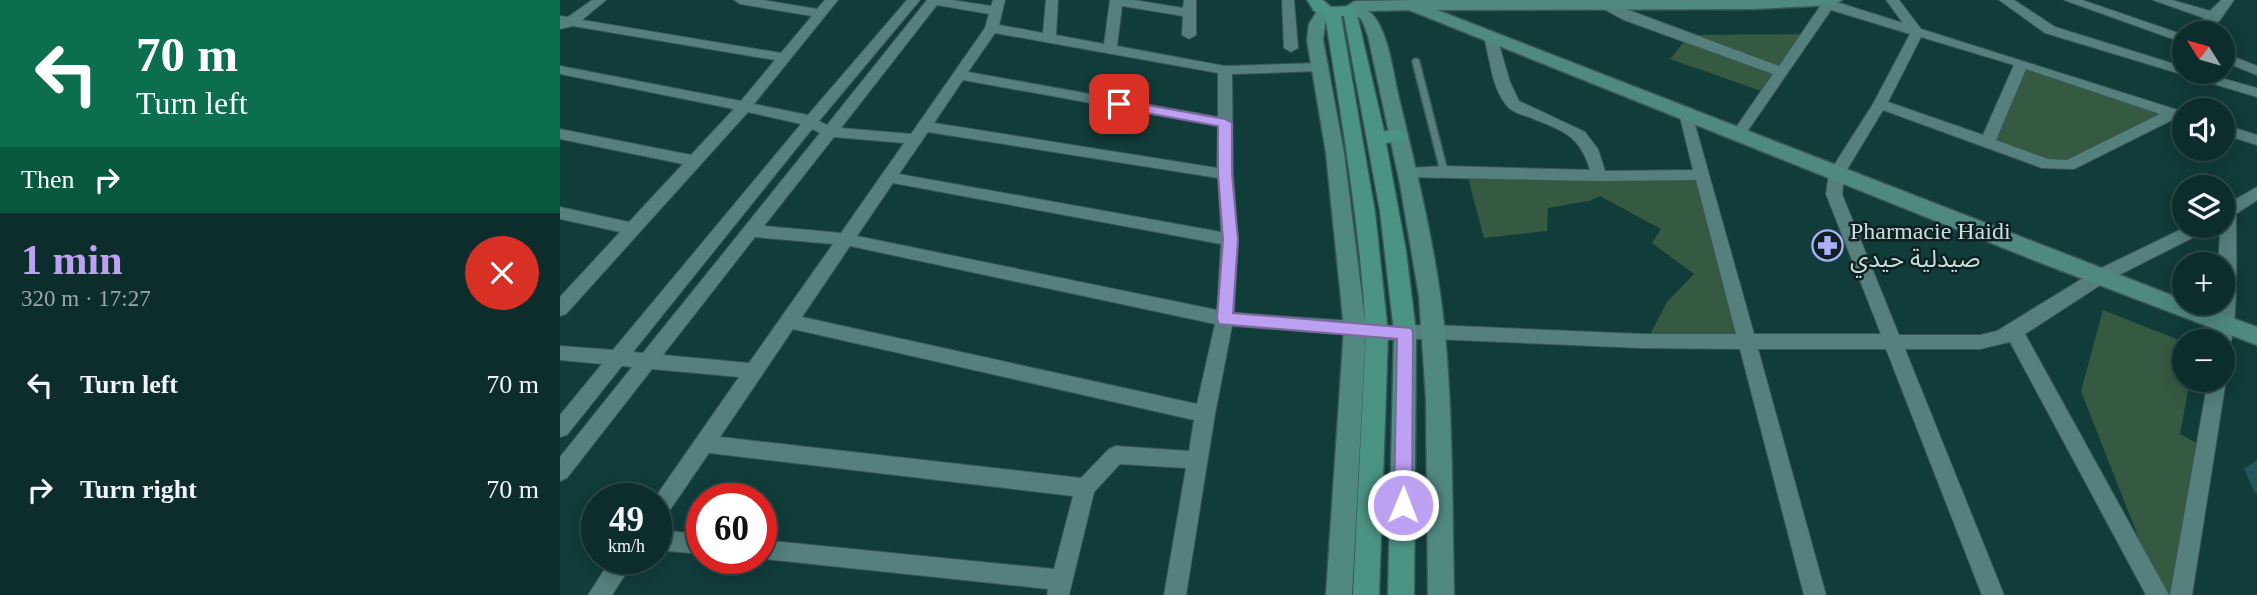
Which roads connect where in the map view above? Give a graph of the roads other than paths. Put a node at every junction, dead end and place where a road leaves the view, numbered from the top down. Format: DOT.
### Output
graph roads {
  1 [pos="600,0"];
  2 [pos="740,0"];
  3 [pos="832,0"];
  4 [pos="914,0"];
  5 [pos="934,0"];
  6 [pos="1052,0"];
  7 [pos="1117,0"];
  8 [pos="1288,0"];
  9 [pos="1892,0"];
  10 [pos="2005,0"];
  11 [pos="2070,0"];
  12 [pos="2159,0"];
  13 [pos="2228,0"];
  14 [pos="1406,2"];
  15 [pos="1827,2"];
  16 [pos="1602,5"];
  17 [pos="1190,7"];
  18 [pos="1338,9"];
  19 [pos="996,13"];
  20 [pos="822,14"];
  21 [pos="2215,17"];
  22 [pos="2210,21"];
  23 [pos="1289,23"];
  24 [pos="563,24"];
  25 [pos="1917,32"];
  26 [pos="1189,35"];
  27 [pos="2172,35"];
  28 [pos="1491,37"];
  29 [pos="1049,38"];
  30 [pos="1110,48"];
  31 [pos="1291,48"];
  32 [pos="786,58"];
  33 [pos="1416,62"];
  34 [pos="2235,62"];
  35 [pos="2022,63"];
  36 [pos="1320,67"];
  37 [pos="2172,67"];
  38 [pos="560,70"];
  39 [pos="1226,70"];
  40 [pos="2257,71"];
  41 [pos="1782,72"];
  42 [pos="959,75"];
  43 [pos="2228,84"];
  44 [pos="2257,93"];
  45 [pos="1880,104"];
  46 [pos="743,108"];
  47 [pos="2172,113"];
  48 [pos="1687,117"];
  49 [pos="2172,118"];
  50 [pos="811,121"];
  51 [pos="1225,123"];
  52 [pos="830,131"];
  53 [pos="919,133"];
  54 [pos="2235,133"];
  55 [pos="560,134"];
  56 [pos="1399,136"];
  57 [pos="1737,136"];
  58 [pos="1376,138"];
  59 [pos="2257,140"];
  60 [pos="1987,142"];
  61 [pos="695,161"];
  62 [pos="1444,171"];
  63 [pos="1408,173"];
  64 [pos="1837,173"];
  65 [pos="1225,174"];
  66 [pos="1701,175"];
  67 [pos="1599,176"];
  68 [pos="888,177"];
  69 [pos="2257,192"];
  70 [pos="2235,207"];
  71 [pos="560,213"];
  72 [pos="633,229"];
  73 [pos="752,231"];
  74 [pos="2178,238"];
  75 [pos="2225,238"];
  76 [pos="845,239"];
  77 [pos="1230,240"];
  78 [pos="2099,277"];
  79 [pos="560,309"];
  80 [pos="1225,319"];
  81 [pos="789,321"];
  82 [pos="2225,324"];
  83 [pos="1355,328"];
  84 [pos="2224,329"];
  85 [pos="1405,332"];
  86 [pos="1433,332"];
  87 [pos="2014,332"];
  88 [pos="1377,333"];
  89 [pos="2257,336"];
  90 [pos="1748,340"];
  91 [pos="1891,342"];
  92 [pos="560,353"];
  93 [pos="619,357"];
  94 [pos="649,360"];
  95 [pos="754,371"];
  96 [pos="2215,392"];
  97 [pos="1205,414"];
  98 [pos="560,429"];
  99 [pos="704,444"];
  100 [pos="1199,460"];
  101 [pos="560,472"];
  102 [pos="1085,488"];
  103 [pos="672,490"];
  104 [pos="777,552"];
  105 [pos="614,574"];
  106 [pos="1060,588"];
  107 [pos="599,595"];
  108 [pos="1175,595"];
  109 [pos="1339,595"];
  110 [pos="1366,595"];
  111 [pos="1401,595"];
  112 [pos="1441,595"];
  113 [pos="1815,595"];
  114 [pos="1993,595"];
  115 [pos="2158,595"];
  116 [pos="2181,595"];
  1 -- 24 [label="street"];
  2 -- 20 [label="street"];
  3 -- 20 [label="street"];
  4 -- 50 [label="street"];
  5 -- 19 [label="street"];
  5 -- 52 [label="street"];
  6 -- 29 [label="street"];
  7 -- 17 [label="street"];
  7 -- 30 [label="street"];
  8 -- 23 [label="street"];
  9 -- 25 [label="street"];
  10 -- 37 [label="street"];
  11 -- 27 [label="street"];
  12 -- 21 [label="street"];
  13 -- 21 [label="street"];
  14 -- 16 [label="street"];
  14 -- 18 [label="street"];
  14 -- 28 [label="street"];
  15 -- 16 [label="street"];
  15 -- 25 [label="street"];
  15 -- 41 [label="street"];
  16 -- 41 [label="street"];
  17 -- 26 [label="street"];
  18 -- 23 [label="street"];
  18 -- 36 [label="street"];
  18 -- 56 [label="street"];
  18 -- 58 [label="main road"];
  18 -- 88 [label="main road"];
  19 -- 29 [label="street"];
  19 -- 42 [label="street"];
  20 -- 32 [label="street"];
  21 -- 22 [label="street"];
  23 -- 31 [label="street"];
  24 -- 32 [label="street"];
  25 -- 35 [label="street"];
  25 -- 45 [label="street"];
  28 -- 48 [label="street"];
  28 -- 67 [label="street"];
  29 -- 30 [label="street"];
  30 -- 39 [label="street"];
  32 -- 46 [label="street"];
  33 -- 62 [label="lane"];
  34 -- 40 [label="street"];
  35 -- 47 [label="street"];
  35 -- 60 [label="street"];
  36 -- 39 [label="street"];
  36 -- 83 [label="street"];
  38 -- 46 [label="street"];
  39 -- 51 [label="street"];
  41 -- 57 [label="street"];
  42 -- 51 [label="street"];
  42 -- 53 [label="street"];
  43 -- 44 [label="street"];
  45 -- 60 [label="street"];
  45 -- 64 [label="street"];
  46 -- 50 [label="street"];
  46 -- 61 [label="street"];
  48 -- 57 [label="street"];
  48 -- 66 [label="street"];
  49 -- 60 [label="street"];
  50 -- 52 [label="street"];
  50 -- 93 [label="street"];
  51 -- 65 [label="street"];
  52 -- 53 [label="street"];
  52 -- 73 [label="street"];
  53 -- 65 [label="street"];
  53 -- 68 [label="street"];
  54 -- 59 [label="street"];
  55 -- 61 [label="street"];
  56 -- 58 [label="main road"];
  56 -- 63 [label="street"];
  57 -- 64 [label="street"];
  58 -- 85 [label="main road"];
  61 -- 72 [label="street"];
  62 -- 63 [label="street"];
  62 -- 67 [label="street"];
  63 -- 86 [label="street"];
  64 -- 78 [label="street"];
  64 -- 91 [label="street"];
  65 -- 77 [label="street"];
  66 -- 67 [label="street"];
  66 -- 90 [label="street"];
  68 -- 76 [label="street"];
  68 -- 77 [label="street"];
  69 -- 70 [label="street"];
  71 -- 72 [label="street"];
  72 -- 79 [label="street"];
  73 -- 76 [label="street"];
  73 -- 94 [label="street"];
  74 -- 78 [label="street"];
  75 -- 82 [label="street"];
  76 -- 80 [label="street"];
  76 -- 81 [label="street"];
  77 -- 80 [label="street"];
  78 -- 82 [label="street"];
  78 -- 87 [label="street"];
  80 -- 83 [label="street"];
  80 -- 97 [label="street"];
  81 -- 95 [label="street"];
  81 -- 97 [label="street"];
  82 -- 84 [label="street"];
  82 -- 89 [label="street"];
  83 -- 88 [label="street"];
  83 -- 109 [label="street"];
  85 -- 86 [label="street"];
  85 -- 88 [label="street"];
  85 -- 111 [label="main road"];
  86 -- 90 [label="street"];
  86 -- 112 [label="street"];
  87 -- 91 [label="street"];
  87 -- 115 [label="street"];
  88 -- 110 [label="main road"];
  90 -- 91 [label="street"];
  90 -- 113 [label="street"];
  91 -- 114 [label="street"];
  92 -- 93 [label="street"];
  93 -- 94 [label="street"];
  93 -- 98 [label="street"];
  94 -- 95 [label="street"];
  94 -- 101 [label="street"];
  95 -- 99 [label="street"];
  96 -- 116 [label="street"];
  97 -- 100 [label="street"];
  99 -- 102 [label="street"];
  99 -- 103 [label="street"];
  100 -- 102 [label="street"];
  100 -- 108 [label="street"];
  102 -- 106 [label="street"];
  104 -- 106 [label="street"];
  105 -- 107 [label="street"];
}
